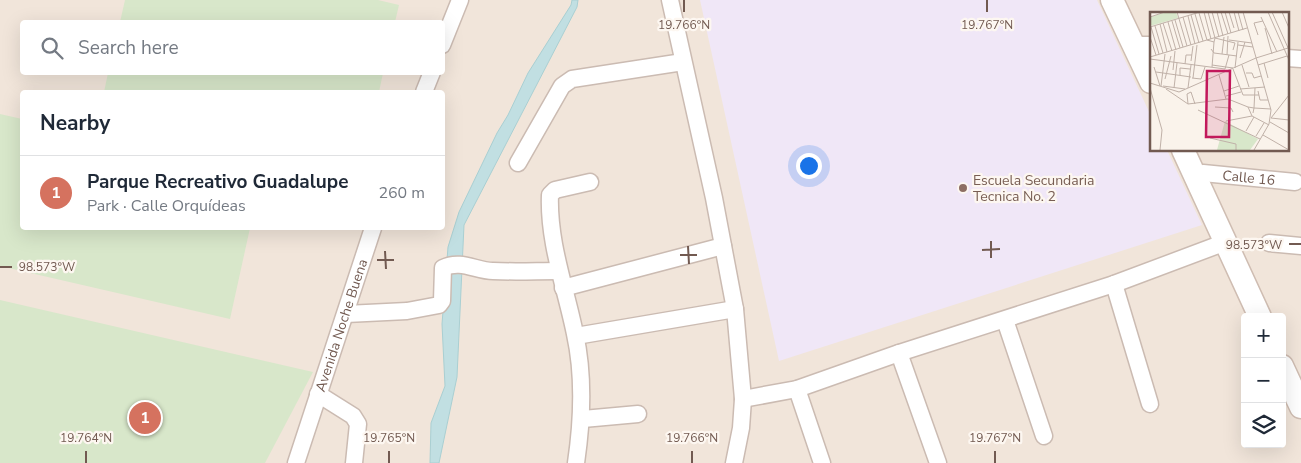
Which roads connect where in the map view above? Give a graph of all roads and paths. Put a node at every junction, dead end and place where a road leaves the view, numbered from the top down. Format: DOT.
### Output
graph roads {
  1 [pos="460,0"];
  2 [pos="670,0"];
  3 [pos="1112,0"];
  4 [pos="445,38"];
  5 [pos="1142,45"];
  6 [pos="1288,58"];
  7 [pos="1301,59"];
  8 [pos="683,62"];
  9 [pos="431,75"];
  10 [pos="1150,78"];
  11 [pos="425,90"];
  12 [pos="1183,151"];
  13 [pos="518,163"];
  14 [pos="1203,172"];
  15 [pos="590,182"];
  16 [pos="1295,182"];
  17 [pos="372,230"];
  18 [pos="1226,242"];
  19 [pos="1269,243"];
  20 [pos="723,246"];
  21 [pos="1301,246"];
  22 [pos="559,271"];
  23 [pos="1114,284"];
  24 [pos="563,288"];
  25 [pos="735,309"];
  26 [pos="1258,313"];
  27 [pos="346,314"];
  28 [pos="1005,320"];
  29 [pos="576,336"];
  30 [pos="899,353"];
  31 [pos="1286,375"];
  32 [pos="797,389"];
  33 [pos="318,394"];
  34 [pos="743,399"];
  35 [pos="1150,404"];
  36 [pos="1301,407"];
  37 [pos="638,414"];
  38 [pos="582,419"];
  39 [pos="1044,436"];
  40 [pos="296,463"];
  41 [pos="354,463"];
  42 [pos="576,463"];
  43 [pos="734,463"];
  44 [pos="822,463"];
  45 [pos="938,463"];
  1 -- 4 [label="street"];
  2 -- 8 [label="street"];
  3 -- 5 [label="street"];
  5 -- 10 [label="street"];
  6 -- 7 [label="street"];
  8 -- 13 [label="street"];
  8 -- 20 [label="street"];
  9 -- 11 [label="street"];
  12 -- 18 [label="street"];
  14 -- 16 [label="street, Calle 16"];
  15 -- 22 [label="street"];
  17 -- 27 [label="street, Avenida Noche Buena"];
  18 -- 23 [label="street"];
  18 -- 26 [label="street"];
  19 -- 21 [label="street"];
  20 -- 24 [label="street"];
  20 -- 25 [label="street"];
  22 -- 24 [label="street"];
  22 -- 27 [label="street"];
  23 -- 28 [label="street"];
  23 -- 35 [label="street"];
  24 -- 29 [label="street"];
  25 -- 29 [label="street"];
  25 -- 34 [label="street"];
  27 -- 33 [label="street, Avenida Noche Buena"];
  28 -- 30 [label="street"];
  28 -- 39 [label="street"];
  29 -- 38 [label="street"];
  30 -- 32 [label="street"];
  30 -- 45 [label="street"];
  31 -- 36 [label="street"];
  32 -- 34 [label="street"];
  32 -- 44 [label="street"];
  33 -- 40 [label="street"];
  33 -- 41 [label="street, Avenida Noche Buena"];
  34 -- 43 [label="street"];
  37 -- 38 [label="street"];
  38 -- 42 [label="street"];
}
